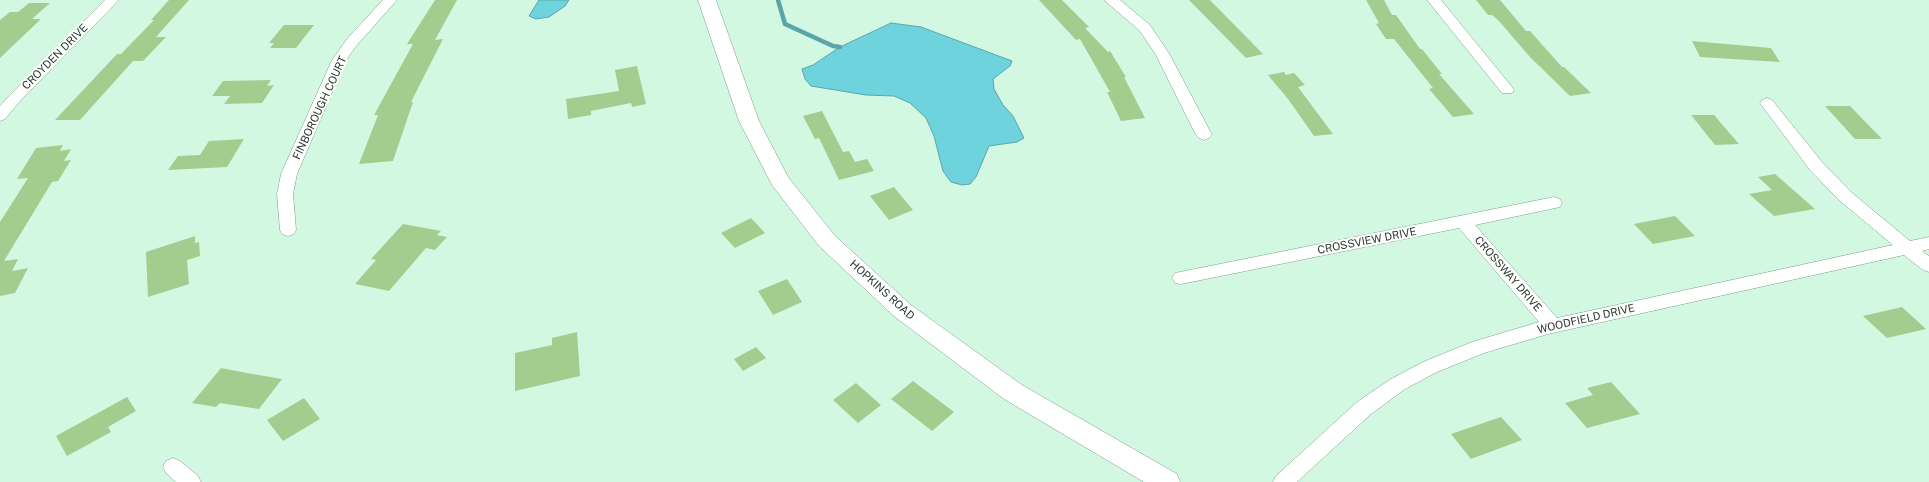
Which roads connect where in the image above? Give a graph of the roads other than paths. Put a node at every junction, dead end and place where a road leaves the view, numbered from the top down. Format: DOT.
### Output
graph roads {
  1 [pos="112,0"];
  2 [pos="390,0"];
  3 [pos="707,0"];
  4 [pos="1111,0"];
  5 [pos="1434,0"];
  6 [pos="1507,90"];
  7 [pos="0,96"];
  8 [pos="16,97"];
  9 [pos="1767,103"];
  10 [pos="0,116"];
  11 [pos="1204,135"];
  12 [pos="1554,203"];
  13 [pos="1463,222"];
  14 [pos="288,230"];
  15 [pos="1929,243"];
  16 [pos="1908,248"];
  17 [pos="1929,266"];
  18 [pos="1181,278"];
  19 [pos="1553,326"];
  20 [pos="173,467"];
  21 [pos="191,482"];
  22 [pos="1167,482"];
  23 [pos="1283,482"];
  1 -- 8 [label="street, CROYDEN DRIVE"];
  2 -- 14 [label="street, FINBOROUGH COURT"];
  3 -- 22 [label="main road, HOPKINS ROAD"];
  4 -- 11 [label="street"];
  5 -- 6 [label="street"];
  7 -- 8 [label="street"];
  8 -- 10 [label="street, CROYDEN DRIVE"];
  9 -- 16 [label="street"];
  12 -- 13 [label="street, CROSSVIEW DRIVE"];
  13 -- 18 [label="street, CROSSVIEW DRIVE"];
  13 -- 19 [label="street, CROSSWAY DRIVE"];
  15 -- 16 [label="street, WOODFIELD DRIVE"];
  16 -- 17 [label="street"];
  16 -- 19 [label="street, WOODFIELD DRIVE"];
  19 -- 23 [label="street, WOODFIELD DRIVE"];
  20 -- 21 [label="street"];
}
